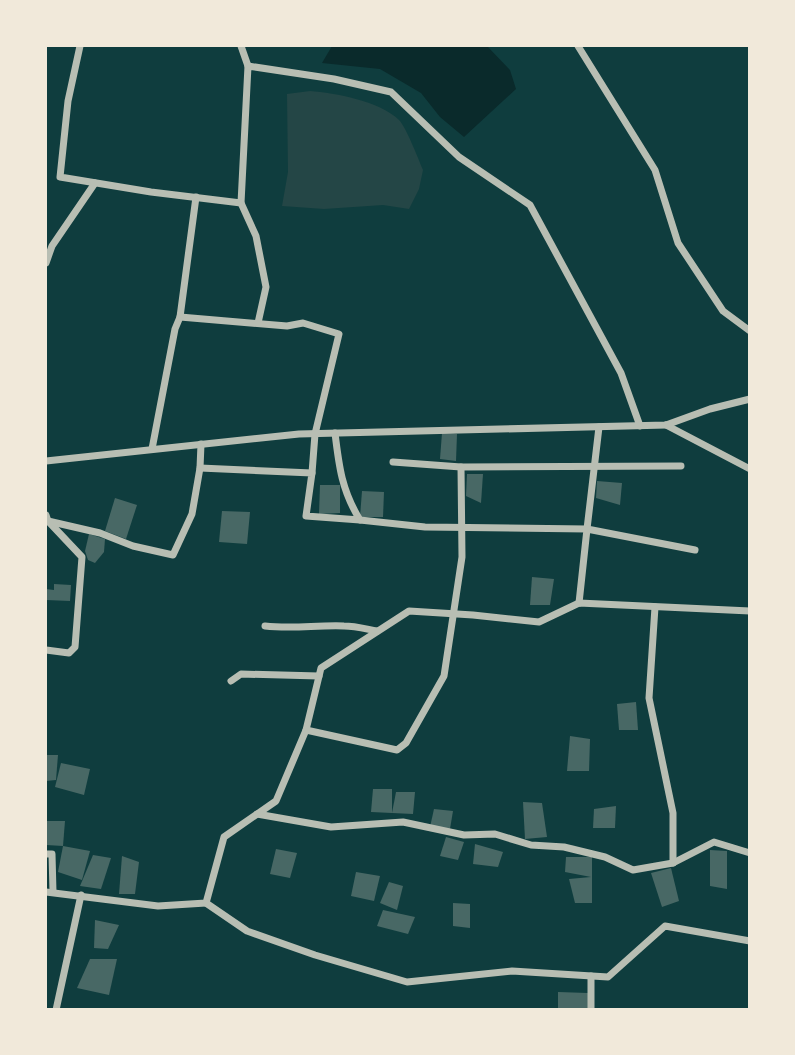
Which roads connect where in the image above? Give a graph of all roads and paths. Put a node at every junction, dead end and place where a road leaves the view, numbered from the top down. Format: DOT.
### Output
graph roads {
  1 [pos="80,46"];
  2 [pos="241,46"];
  3 [pos="578,46"];
  4 [pos="248,66"];
  5 [pos="95,183"];
  6 [pos="196,197"];
  7 [pos="242,203"];
  8 [pos="46,263"];
  9 [pos="180,317"];
  10 [pos="258,323"];
  11 [pos="750,331"];
  12 [pos="750,399"];
  13 [pos="666,425"];
  14 [pos="599,426"];
  15 [pos="640,426"];
  16 [pos="335,433"];
  17 [pos="315,434"];
  18 [pos="201,444"];
  19 [pos="152,449"];
  20 [pos="46,461"];
  21 [pos="393,462"];
  22 [pos="594,466"];
  23 [pos="681,466"];
  24 [pos="461,467"];
  25 [pos="200,468"];
  26 [pos="750,470"];
  27 [pos="312,473"];
  28 [pos="47,518"];
  29 [pos="360,520"];
  30 [pos="462,528"];
  31 [pos="587,529"];
  32 [pos="695,550"];
  33 [pos="579,603"];
  34 [pos="655,607"];
  35 [pos="750,611"];
  36 [pos="454,614"];
  37 [pos="265,626"];
  38 [pos="378,632"];
  39 [pos="46,650"];
  40 [pos="319,676"];
  41 [pos="231,681"];
  42 [pos="306,730"];
  43 [pos="257,814"];
  44 [pos="750,853"];
  45 [pos="46,854"];
  46 [pos="673,863"];
  47 [pos="49,892"];
  48 [pos="81,895"];
  49 [pos="206,903"];
  50 [pos="750,941"];
  51 [pos="592,976"];
  52 [pos="57,1010"];
  53 [pos="591,1010"];
  1 -- 5 [label="street"];
  2 -- 4 [label="street"];
  3 -- 11 [label="street"];
  4 -- 7 [label="street"];
  4 -- 15 [label="street"];
  5 -- 6 [label="street"];
  5 -- 8 [label="street"];
  6 -- 7 [label="street"];
  6 -- 9 [label="street"];
  7 -- 10 [label="street"];
  9 -- 10 [label="street"];
  9 -- 19 [label="street"];
  10 -- 17 [label="street"];
  12 -- 13 [label="street"];
  13 -- 15 [label="street"];
  13 -- 26 [label="street"];
  14 -- 15 [label="street"];
  14 -- 16 [label="street"];
  14 -- 22 [label="street"];
  16 -- 17 [label="street"];
  16 -- 29 [label="street"];
  17 -- 18 [label="street"];
  17 -- 27 [label="street"];
  18 -- 19 [label="street"];
  18 -- 25 [label="street"];
  19 -- 20 [label="street"];
  21 -- 24 [label="street"];
  22 -- 23 [label="street"];
  22 -- 24 [label="street"];
  22 -- 31 [label="street"];
  24 -- 30 [label="street"];
  25 -- 27 [label="street"];
  25 -- 28 [label="street"];
  27 -- 29 [label="street"];
  28 -- 39 [label="street"];
  29 -- 30 [label="street"];
  30 -- 31 [label="street"];
  30 -- 36 [label="street"];
  31 -- 32 [label="street"];
  31 -- 33 [label="street"];
  33 -- 34 [label="street"];
  33 -- 36 [label="street"];
  34 -- 35 [label="street"];
  34 -- 46 [label="street"];
  36 -- 38 [label="street"];
  36 -- 42 [label="street"];
  37 -- 38 [label="street"];
  38 -- 40 [label="street"];
  40 -- 41 [label="street"];
  40 -- 42 [label="street"];
  42 -- 43 [label="street"];
  43 -- 46 [label="street"];
  43 -- 49 [label="street"];
  44 -- 46 [label="street"];
  45 -- 47 [label="street"];
  47 -- 48 [label="street"];
  48 -- 49 [label="street"];
  48 -- 52 [label="street"];
  49 -- 51 [label="street"];
  50 -- 51 [label="street"];
  51 -- 53 [label="street"];
}
